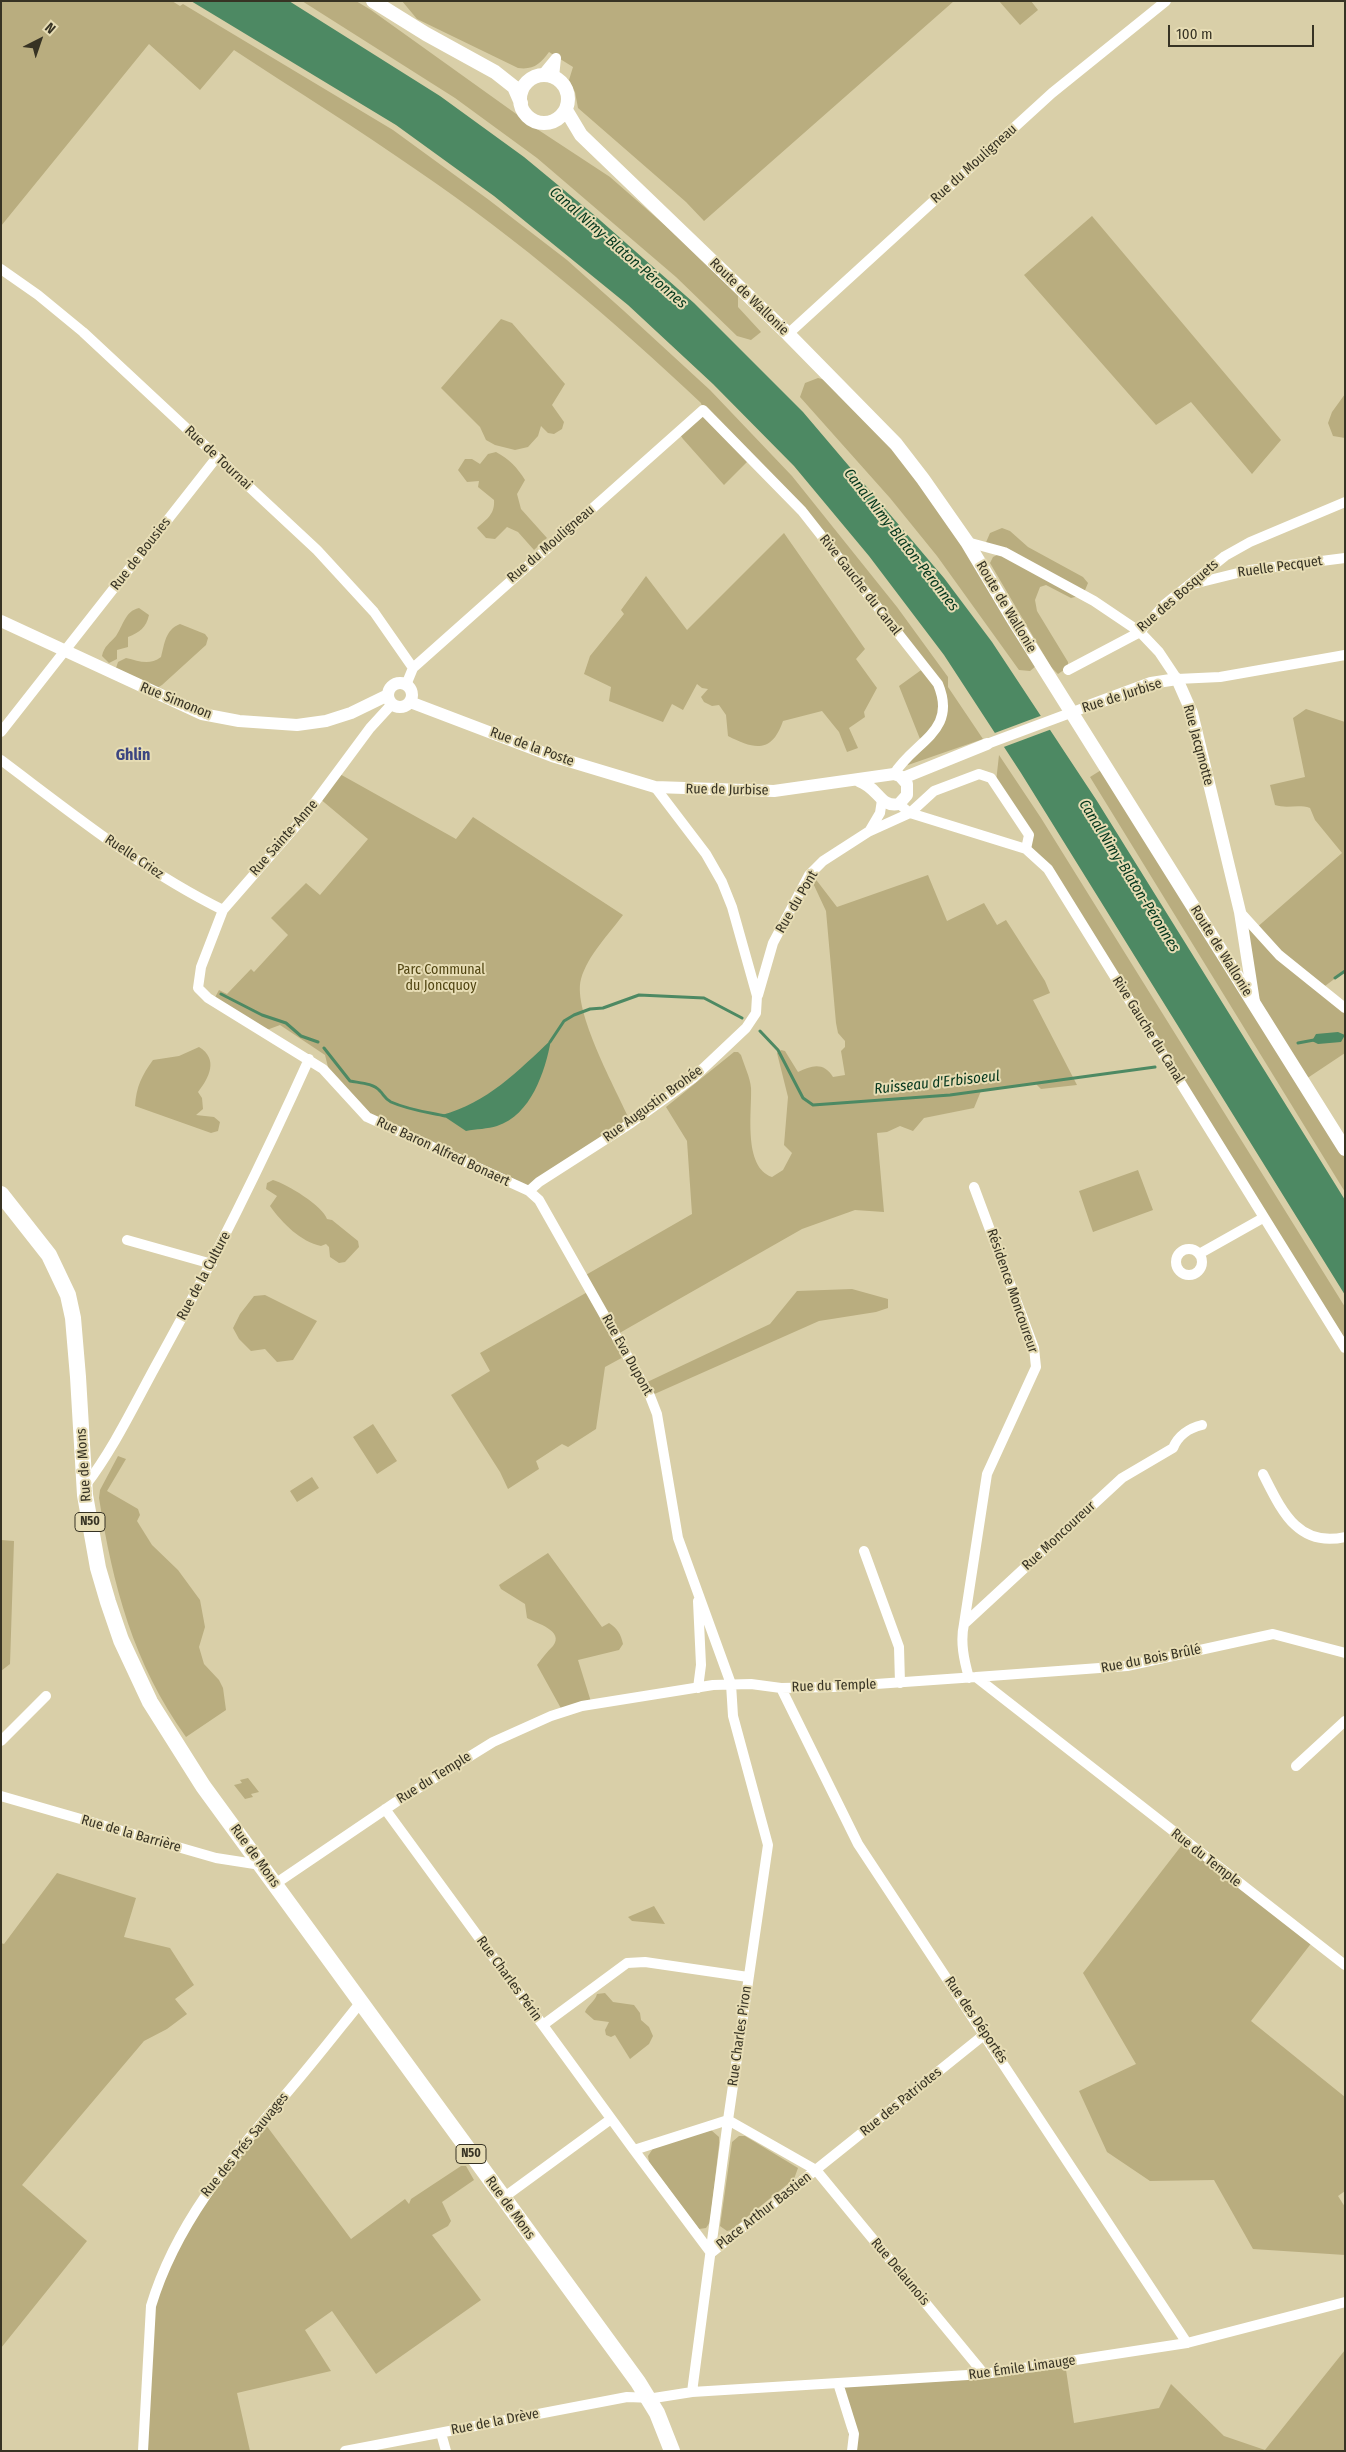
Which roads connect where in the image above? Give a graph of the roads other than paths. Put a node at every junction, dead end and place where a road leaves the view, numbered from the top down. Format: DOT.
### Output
graph roads {
  1 [pos="373,1"];
  2 [pos="1166,1"];
  3 [pos="495,72"];
  4 [pos="544,76"];
  5 [pos="521,103"];
  6 [pos="566,110"];
  7 [pos="548,122"];
  8 [pos="581,135"];
  9 [pos="1,268"];
  10 [pos="788,334"];
  11 [pos="703,410"];
  12 [pos="217,457"];
  13 [pos="1345,502"];
  14 [pos="967,542"];
  15 [pos="1345,558"];
  16 [pos="1186,586"];
  17 [pos="1,621"];
  18 [pos="1140,632"];
  19 [pos="65,651"];
  20 [pos="1345,655"];
  21 [pos="413,668"];
  22 [pos="1068,670"];
  23 [pos="1177,679"];
  24 [pos="406,685"];
  25 [pos="390,700"];
  26 [pos="410,702"];
  27 [pos="1089,706"];
  28 [pos="1,732"];
  29 [pos="987,744"];
  30 [pos="1,760"];
  31 [pos="938,766"];
  32 [pos="894,776"];
  33 [pos="859,781"];
  34 [pos="655,787"];
  35 [pos="880,798"];
  36 [pos="904,800"];
  37 [pos="910,813"];
  38 [pos="868,832"];
  39 [pos="1026,849"];
  40 [pos="222,910"];
  41 [pos="1240,912"];
  42 [pos="197,982"];
  43 [pos="758,996"];
  44 [pos="1254,1004"];
  45 [pos="1345,1008"];
  46 [pos="309,1059"];
  47 [pos="1345,1149"];
  48 [pos="974,1187"];
  49 [pos="529,1191"];
  50 [pos="1,1194"];
  51 [pos="1263,1218"];
  52 [pos="127,1240"];
  53 [pos="1200,1254"];
  54 [pos="212,1264"];
  55 [pos="1345,1348"];
  56 [pos="1202,1425"];
  57 [pos="1263,1474"];
  58 [pos="85,1486"];
  59 [pos="1345,1537"];
  60 [pos="864,1551"];
  61 [pos="697,1590"];
  62 [pos="964,1624"];
  63 [pos="1344,1654"];
  64 [pos="973,1677"];
  65 [pos="900,1683"];
  66 [pos="731,1684"];
  67 [pos="698,1688"];
  68 [pos="781,1688"];
  69 [pos="46,1696"];
  70 [pos="1345,1721"];
  71 [pos="1,1742"];
  72 [pos="1296,1766"];
  73 [pos="1,1796"];
  74 [pos="385,1809"];
  75 [pos="261,1865"];
  76 [pos="275,1884"];
  77 [pos="1345,1965"];
  78 [pos="748,1977"];
  79 [pos="361,2002"];
  80 [pos="542,2025"];
  81 [pos="985,2034"];
  82 [pos="611,2119"];
  83 [pos="728,2120"];
  84 [pos="634,2150"];
  85 [pos="816,2170"];
  86 [pos="502,2198"];
  87 [pos="710,2253"];
  88 [pos="1345,2302"];
  89 [pos="1187,2343"];
  90 [pos="984,2374"];
  91 [pos="838,2383"];
  92 [pos="692,2392"];
  93 [pos="646,2396"];
  94 [pos="657,2412"];
  95 [pos="441,2433"];
  96 [pos="143,2451"];
  97 [pos="345,2451"];
  98 [pos="446,2451"];
  99 [pos="672,2451"];
  100 [pos="852,2451"];
  1 -- 3 [label="main road"];
  2 -- 10 [label="street, Rue du Mouligneau"];
  3 -- 4 [label="main road"];
  3 -- 5 [label="main road"];
  4 -- 5 [label="main road"];
  4 -- 6 [label="main road"];
  5 -- 7 [label="main road"];
  6 -- 7 [label="main road"];
  6 -- 8 [label="main road"];
  7 -- 8 [label="main road"];
  8 -- 10 [label="main road, Route de Wallonie"];
  9 -- 12 [label="street, Rue de Tournai"];
  10 -- 14 [label="main road, Route de Wallonie"];
  11 -- 21 [label="street, Rue du Mouligneau"];
  11 -- 32 [label="street, Rive Gauche du Canal"];
  12 -- 19 [label="street, Rue de Bousies"];
  12 -- 21 [label="street, Rue de Tournai"];
  13 -- 16 [label="street, Rue des Bosquets"];
  14 -- 18 [label="street, Rue Jacqmotte"];
  14 -- 44 [label="main road, Route de Wallonie"];
  15 -- 16 [label="street, Ruelle Pecquet"];
  16 -- 18 [label="street, Rue des Bosquets"];
  17 -- 19 [label="street, Rue Simonon"];
  18 -- 22 [label="street, Rue des Bosquets"];
  18 -- 23 [label="street, Rue Jacqmotte"];
  19 -- 25 [label="street, Rue Simonon"];
  19 -- 28 [label="street, Rue de Bousies"];
  20 -- 23 [label="street, Rue de Jurbise"];
  21 -- 24 [label="street, Rue du Mouligneau"];
  23 -- 27 [label="street, Rue de Jurbise"];
  23 -- 41 [label="street, Rue Jacqmotte"];
  24 -- 25 [label="street"];
  24 -- 26 [label="street"];
  25 -- 26 [label="street"];
  25 -- 40 [label="street, Rue Sainte-Anne"];
  26 -- 34 [label="street, Rue de la Poste"];
  27 -- 29 [label="street, Rue de Jurbise"];
  29 -- 31 [label="street, Rue de Jurbise"];
  30 -- 40 [label="street, Ruelle Criez"];
  31 -- 32 [label="street, Rue de Jurbise"];
  31 -- 36 [label="street"];
  32 -- 33 [label="street, Rue de Jurbise"];
  32 -- 35 [label="street"];
  32 -- 36 [label="street"];
  33 -- 34 [label="street, Rue de Jurbise"];
  33 -- 35 [label="street"];
  34 -- 43 [label="street"];
  35 -- 36 [label="street"];
  35 -- 38 [label="street"];
  36 -- 37 [label="street, Rive Gauche du Canal"];
  37 -- 38 [label="street, Rue du Pont"];
  37 -- 39 [label="street, Rive Gauche du Canal"];
  37 -- 39 [label="street"];
  38 -- 43 [label="street, Rue du Pont"];
  39 -- 51 [label="street, Rive Gauche du Canal"];
  40 -- 42 [label="street, Rue Sainte-Anne"];
  41 -- 44 [label="street, Rue Jacqmotte"];
  41 -- 45 [label="street"];
  42 -- 46 [label="street, Rue Baron Alfred Bonaert"];
  43 -- 49 [label="street, Rue Augustin Brohée"];
  44 -- 47 [label="main road, Route de Wallonie"];
  46 -- 49 [label="street, Rue Baron Alfred Bonaert"];
  46 -- 54 [label="street, Rue de la Culture"];
  48 -- 62 [label="street, Résidence Moncoureur"];
  49 -- 61 [label="street, Rue Eva Dupont"];
  50 -- 58 [label="main road, Rue de Mons / N50"];
  51 -- 53 [label="street"];
  51 -- 55 [label="street, Rive Gauche du Canal"];
  52 -- 54 [label="street"];
  54 -- 58 [label="street, Rue de la Culture"];
  56 -- 62 [label="street, Rue Moncoureur"];
  57 -- 59 [label="street"];
  58 -- 75 [label="main road, Rue de Mons / N50"];
  60 -- 65 [label="street"];
  61 -- 66 [label="street, Rue Charles Piron"];
  61 -- 67 [label="street"];
  62 -- 64 [label="street"];
  63 -- 64 [label="street, Rue du Bois Brûlé"];
  64 -- 65 [label="street, Rue du Temple"];
  64 -- 77 [label="street, Rue du Temple"];
  65 -- 68 [label="street, Rue du Temple"];
  66 -- 67 [label="street, Rue du Temple"];
  66 -- 68 [label="street, Rue du Temple"];
  66 -- 78 [label="street, Rue Charles Piron"];
  67 -- 74 [label="street, Rue du Temple"];
  68 -- 81 [label="street, Rue des Déportés"];
  69 -- 71 [label="street"];
  70 -- 72 [label="street"];
  73 -- 75 [label="street, Rue de la Barrière"];
  74 -- 76 [label="street, Rue du Temple"];
  74 -- 80 [label="street, Rue Charles Périn"];
  75 -- 76 [label="main road, Rue de Mons / N50"];
  76 -- 79 [label="main road, Rue de Mons / N50"];
  78 -- 80 [label="street"];
  78 -- 83 [label="street, Rue Charles Piron"];
  79 -- 86 [label="main road, Rue de Mons / N50"];
  79 -- 96 [label="street, Rue des Prés Sauvages"];
  80 -- 82 [label="street, Rue Charles Périn"];
  81 -- 85 [label="street, Rue des Patriotes"];
  81 -- 89 [label="street, Rue des Déportés"];
  82 -- 84 [label="street, Rue Charles Périn"];
  82 -- 86 [label="street"];
  83 -- 84 [label="street"];
  83 -- 85 [label="street, Place Arthur Bastien"];
  83 -- 87 [label="street, Rue Charles Piron"];
  84 -- 87 [label="street, Place Arthur Bastien"];
  85 -- 87 [label="street, Place Arthur Bastien"];
  85 -- 90 [label="street, Rue Delaunois"];
  86 -- 93 [label="main road, Rue de Mons / N50"];
  87 -- 92 [label="street, Rue Charles Piron"];
  88 -- 89 [label="street, Rue Émile Limauge"];
  89 -- 90 [label="street, Rue Émile Limauge"];
  90 -- 91 [label="street, Rue Émile Limauge"];
  91 -- 92 [label="street, Rue Émile Limauge"];
  91 -- 100 [label="street"];
  92 -- 93 [label="street, Rue de la Drève"];
  92 -- 94 [label="street"];
  93 -- 94 [label="main road, Rue de Mons / N50"];
  93 -- 95 [label="street, Rue de la Drève"];
  94 -- 99 [label="main road, Rue de Mons / N50"];
  95 -- 97 [label="street, Rue de la Drève"];
  95 -- 98 [label="street"];
}
